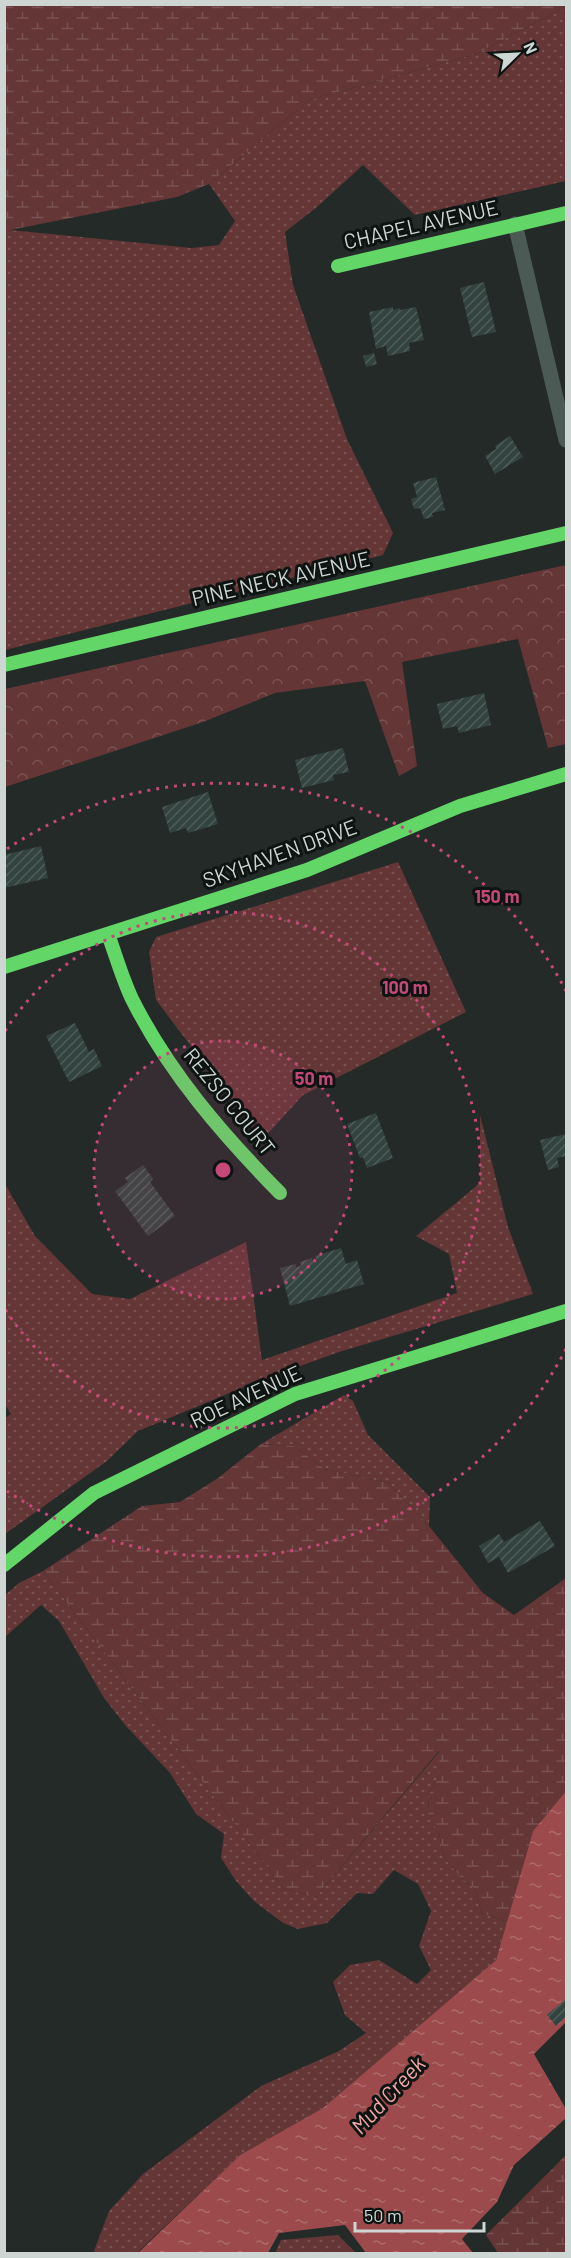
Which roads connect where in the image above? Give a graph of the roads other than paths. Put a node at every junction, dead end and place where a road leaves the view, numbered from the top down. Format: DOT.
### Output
graph roads {
  1 [pos="567,213"];
  2 [pos="515,224"];
  3 [pos="338,266"];
  4 [pos="567,440"];
  5 [pos="567,533"];
  6 [pos="4,666"];
  7 [pos="567,774"];
  8 [pos="108,934"];
  9 [pos="4,967"];
  10 [pos="280,1193"];
  11 [pos="567,1311"];
  12 [pos="4,1565"];
  1 -- 2 [label="street, CHAPEL AVENUE"];
  2 -- 3 [label="street, CHAPEL AVENUE"];
  2 -- 4 [label="street"];
  5 -- 6 [label="street, PINE NECK AVENUE"];
  7 -- 8 [label="street, SKYHAVEN DRIVE"];
  8 -- 9 [label="street, SKYHAVEN DRIVE"];
  8 -- 10 [label="street, REZSO COURT"];
  11 -- 12 [label="street, ROE AVENUE"];
}
